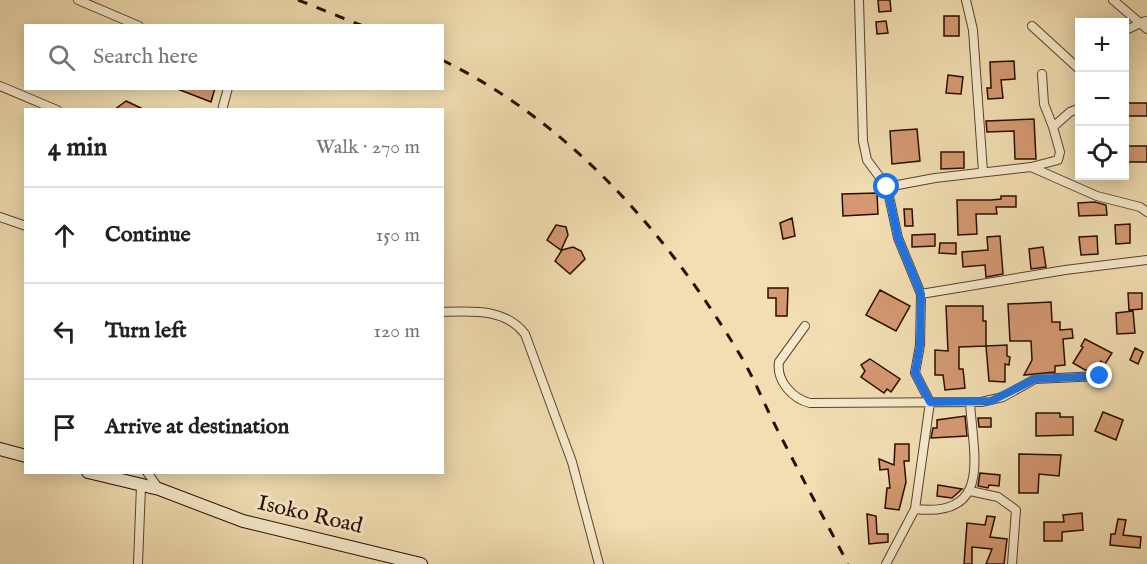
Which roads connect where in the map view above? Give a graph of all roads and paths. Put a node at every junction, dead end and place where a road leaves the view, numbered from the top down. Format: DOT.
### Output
graph roads {
  1 [pos="78,0"];
  2 [pos="859,0"];
  3 [pos="966,0"];
  4 [pos="1113,0"];
  5 [pos="1144,21"];
  6 [pos="134,24"];
  7 [pos="1032,26"];
  8 [pos="1129,29"];
  9 [pos="1147,29"];
  10 [pos="1075,65"];
  11 [pos="1042,74"];
  12 [pos="0,86"];
  13 [pos="227,90"];
  14 [pos="52,108"];
  15 [pos="223,108"];
  16 [pos="1075,110"];
  17 [pos="1053,127"];
  18 [pos="1031,167"];
  19 [pos="983,172"];
  20 [pos="887,187"];
  21 [pos="1147,212"];
  22 [pos="0,217"];
  23 [pos="24,225"];
  24 [pos="1147,260"];
  25 [pos="921,294"];
  26 [pos="444,312"];
  27 [pos="805,326"];
  28 [pos="1100,376"];
  29 [pos="930,402"];
  30 [pos="970,402"];
  31 [pos="0,449"];
  32 [pos="24,455"];
  33 [pos="96,474"];
  34 [pos="148,474"];
  35 [pos="141,486"];
  36 [pos="159,489"];
  37 [pos="970,491"];
  38 [pos="915,509"];
  39 [pos="138,564"];
  40 [pos="421,564"];
  41 [pos="599,564"];
  42 [pos="886,564"];
  43 [pos="1012,564"];
  1 -- 6 [label="street"];
  2 -- 20 [label="street"];
  3 -- 19 [label="street"];
  4 -- 5 [label="street"];
  5 -- 8 [label="street"];
  5 -- 9 [label="street"];
  7 -- 10 [label="street"];
  11 -- 17 [label="street"];
  12 -- 14 [label="street"];
  13 -- 15 [label="street"];
  16 -- 17 [label="street"];
  17 -- 18 [label="street"];
  18 -- 19 [label="street"];
  18 -- 21 [label="street"];
  19 -- 20 [label="street"];
  20 -- 25 [label="street"];
  22 -- 23 [label="street"];
  24 -- 25 [label="street"];
  25 -- 29 [label="street"];
  26 -- 41 [label="street"];
  27 -- 29 [label="street"];
  28 -- 30 [label="street"];
  29 -- 30 [label="street"];
  29 -- 38 [label="street"];
  30 -- 37 [label="street"];
  31 -- 32 [label="street"];
  33 -- 35 [label="street, Isoko Road"];
  34 -- 36 [label="street"];
  35 -- 36 [label="street, Isoko Road"];
  35 -- 39 [label="street"];
  36 -- 40 [label="street, Isoko Road"];
  37 -- 38 [label="street"];
  37 -- 43 [label="street"];
  38 -- 42 [label="street"];
}
